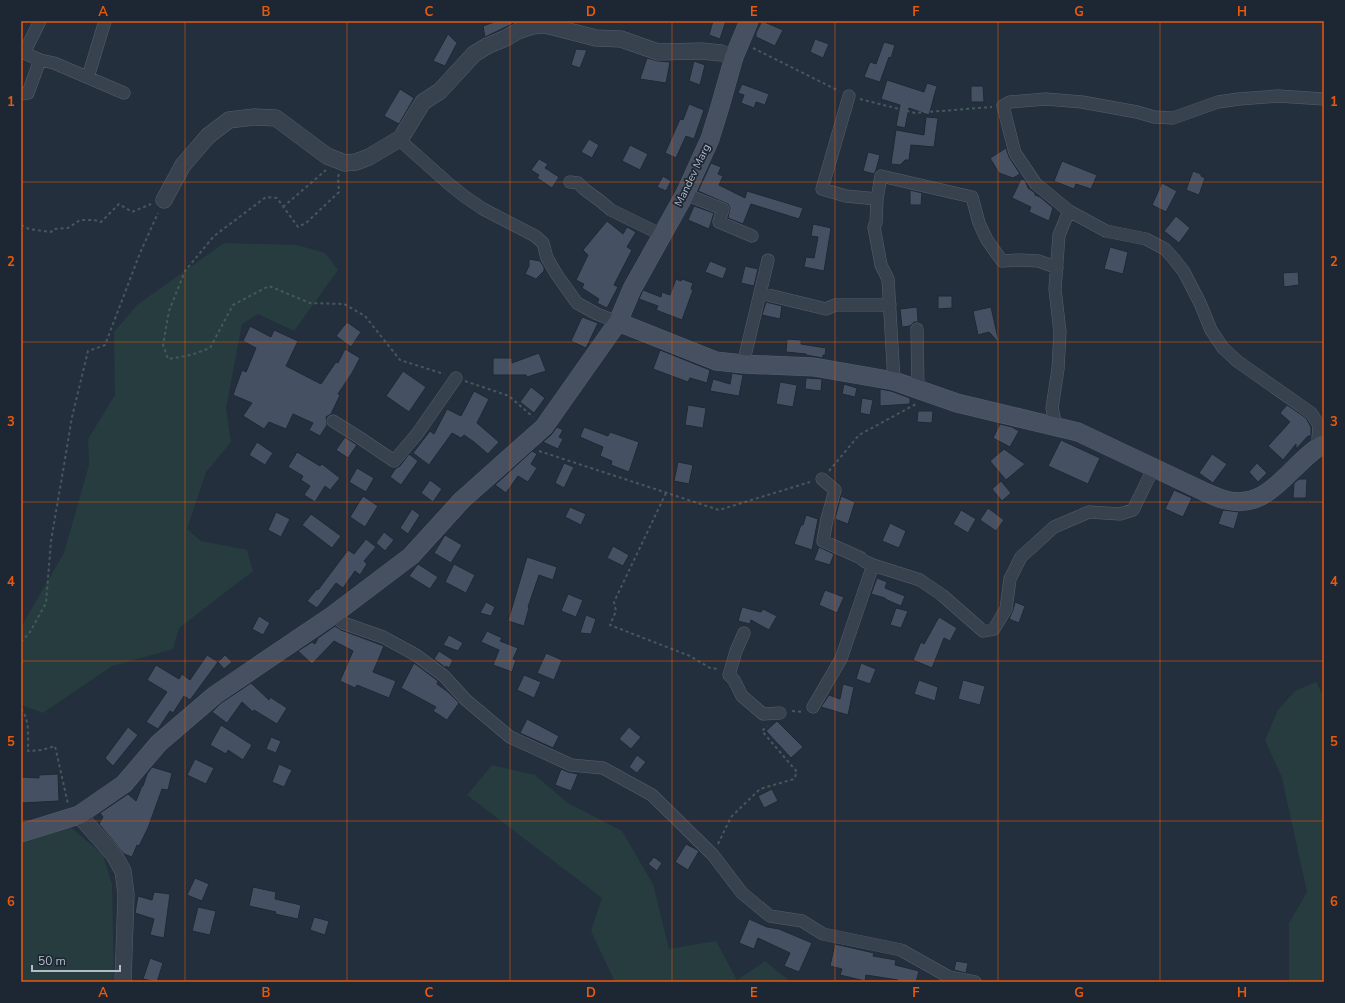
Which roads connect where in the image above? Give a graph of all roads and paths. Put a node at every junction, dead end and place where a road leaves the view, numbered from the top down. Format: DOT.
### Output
graph roads {
  1 [pos="40,21"];
  2 [pos="105,21"];
  3 [pos="749,21"];
  4 [pos="737,49"];
  5 [pos="40,60"];
  6 [pos="88,77"];
  7 [pos="124,93"];
  8 [pos="21,94"];
  9 [pos="849,96"];
  10 [pos="1324,99"];
  11 [pos="1003,106"];
  12 [pos="401,138"];
  13 [pos="341,161"];
  14 [pos="570,182"];
  15 [pos="685,194"];
  16 [pos="877,198"];
  17 [pos="164,200"];
  18 [pos="283,207"];
  19 [pos="1069,211"];
  20 [pos="21,225"];
  21 [pos="662,235"];
  22 [pos="752,236"];
  23 [pos="768,260"];
  24 [pos="1057,268"];
  25 [pos="760,293"];
  26 [pos="890,304"];
  27 [pos="618,322"];
  28 [pos="917,329"];
  29 [pos="743,364"];
  30 [pos="456,378"];
  31 [pos="894,381"];
  32 [pos="922,391"];
  33 [pos="333,421"];
  34 [pos="1056,426"];
  35 [pos="544,427"];
  36 [pos="1323,445"];
  37 [pos="522,446"];
  38 [pos="1154,467"];
  39 [pos="822,478"];
  40 [pos="666,493"];
  41 [pos="873,565"];
  42 [pos="332,615"];
  43 [pos="744,633"];
  44 [pos="21,642"];
  45 [pos="729,675"];
  46 [pos="813,707"];
  47 [pos="21,709"];
  48 [pos="780,713"];
  49 [pos="79,815"];
  50 [pos="21,833"];
  51 [pos="713,855"];
  52 [pos="123,982"];
  53 [pos="975,982"];
  1 -- 5 [label="street"];
  2 -- 6 [label="street"];
  3 -- 4 [label="main road, Mandev Marg"];
  4 -- 9 [label="path"];
  4 -- 12 [label="street"];
  4 -- 15 [label="main road, Mandev Marg"];
  5 -- 6 [label="street"];
  5 -- 8 [label="street"];
  6 -- 7 [label="street"];
  9 -- 11 [label="path"];
  9 -- 16 [label="street"];
  10 -- 11 [label="street"];
  11 -- 19 [label="street"];
  12 -- 13 [label="street"];
  12 -- 27 [label="street"];
  13 -- 17 [label="street"];
  13 -- 18 [label="path"];
  13 -- 18 [label="path"];
  14 -- 21 [label="street"];
  15 -- 21 [label="main road, Mandev Marg"];
  15 -- 22 [label="street"];
  16 -- 24 [label="street"];
  16 -- 26 [label="street"];
  17 -- 20 [label="path"];
  17 -- 44 [label="path"];
  18 -- 30 [label="path"];
  19 -- 24 [label="street"];
  19 -- 36 [label="street"];
  21 -- 27 [label="main road, Mandev Marg"];
  23 -- 25 [label="street"];
  24 -- 34 [label="street"];
  25 -- 26 [label="street"];
  25 -- 29 [label="street"];
  26 -- 31 [label="street"];
  27 -- 29 [label="main road"];
  27 -- 35 [label="main road, Mandev Marg"];
  28 -- 32 [label="street"];
  29 -- 31 [label="main road"];
  30 -- 33 [label="street"];
  30 -- 35 [label="path"];
  31 -- 32 [label="main road"];
  32 -- 34 [label="main road"];
  32 -- 39 [label="path"];
  34 -- 38 [label="main road"];
  35 -- 37 [label="main road, Mandev Marg"];
  36 -- 38 [label="main road"];
  37 -- 40 [label="path"];
  37 -- 42 [label="main road, Mandev Marg"];
  38 -- 41 [label="street"];
  39 -- 40 [label="path"];
  39 -- 41 [label="street"];
  40 -- 45 [label="path"];
  41 -- 46 [label="street"];
  42 -- 49 [label="main road, Mandev Marg"];
  42 -- 51 [label="street"];
  43 -- 45 [label="street"];
  45 -- 48 [label="street"];
  46 -- 48 [label="path"];
  47 -- 49 [label="path"];
  48 -- 51 [label="path"];
  49 -- 50 [label="main road, Mandev Marg"];
  49 -- 52 [label="street"];
  51 -- 53 [label="street"];
}
